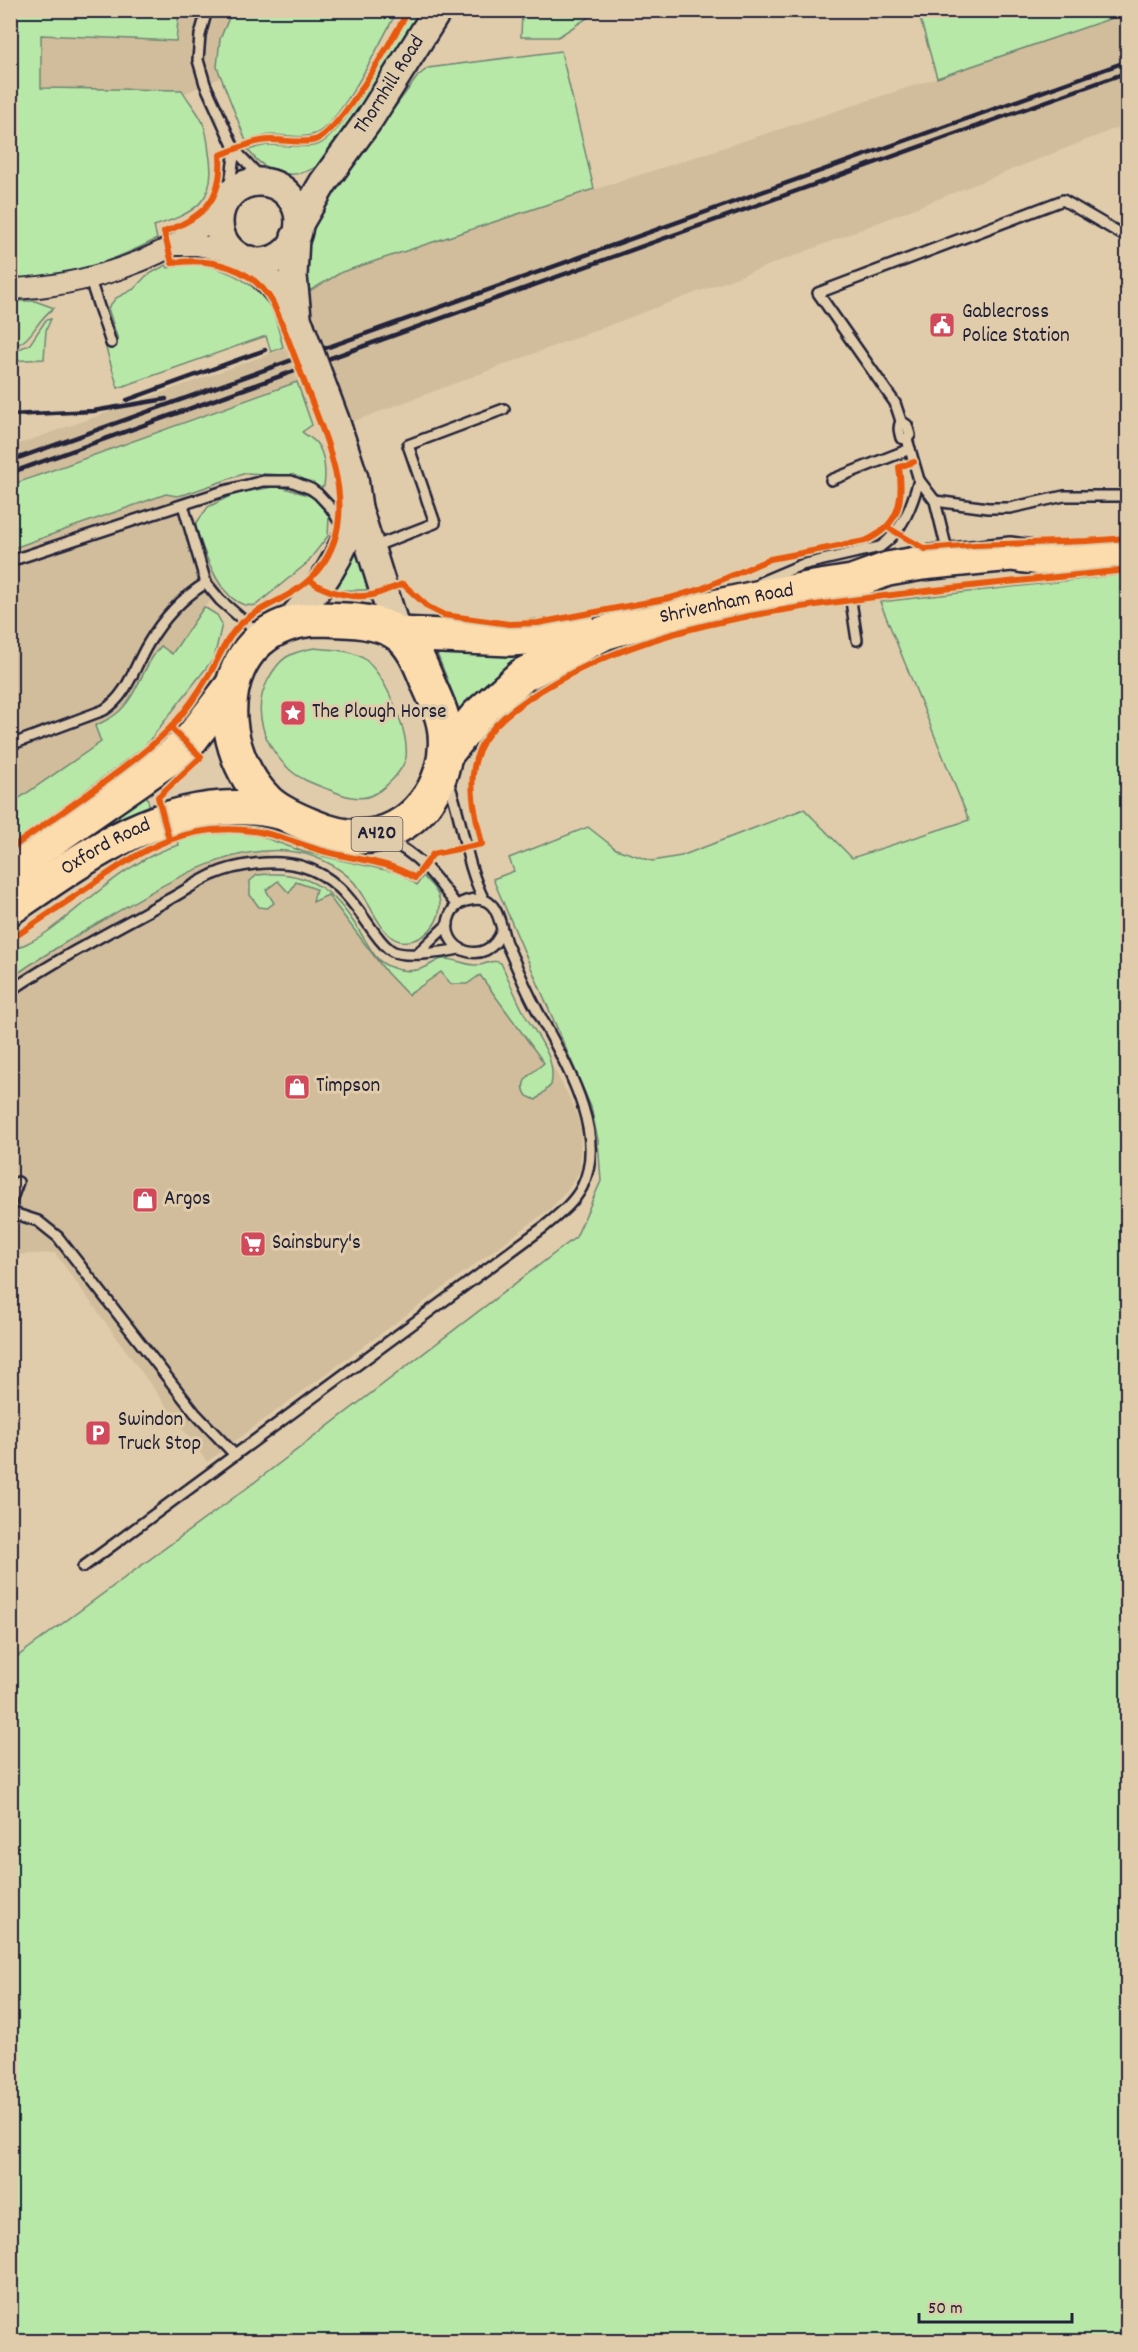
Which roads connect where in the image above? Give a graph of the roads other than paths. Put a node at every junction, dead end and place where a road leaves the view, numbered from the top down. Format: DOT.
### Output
graph roads {
  1 [pos="207,10"];
  2 [pos="438,10"];
  3 [pos="235,150"];
  4 [pos="341,160"];
  5 [pos="268,183"];
  6 [pos="225,202"];
  7 [pos="297,231"];
  8 [pos="1128,238"];
  9 [pos="176,245"];
  10 [pos="242,256"];
  11 [pos="89,277"];
  12 [pos="10,289"];
  13 [pos="299,322"];
  14 [pos="111,343"];
  15 [pos="504,409"];
  16 [pos="908,444"];
  17 [pos="831,480"];
  18 [pos="919,480"];
  19 [pos="1128,496"];
  20 [pos="935,501"];
  21 [pos="183,505"];
  22 [pos="359,543"];
  23 [pos="1128,554"];
  24 [pos="10,561"];
  25 [pos="944,571"];
  26 [pos="850,583"];
  27 [pos="206,584"];
  28 [pos="703,609"];
  29 [pos="275,630"];
  30 [pos="604,633"];
  31 [pos="398,634"];
  32 [pos="857,640"];
  33 [pos="231,687"];
  34 [pos="10,745"];
  35 [pos="444,761"];
  36 [pos="283,813"];
  37 [pos="374,834"];
  38 [pos="10,869"];
  39 [pos="484,900"];
  40 [pos="457,906"];
  41 [pos="10,908"];
  42 [pos="448,924"];
  43 [pos="502,930"];
  44 [pos="459,949"];
  45 [pos="418,953"];
  46 [pos="10,992"];
  47 [pos="18,1182"];
  48 [pos="10,1204"];
  49 [pos="10,1212"];
  50 [pos="235,1455"];
  51 [pos="83,1567"];
  1 -- 3 [label="lane"];
  2 -- 4 [label="street, Thornhill Road"];
  3 -- 5 [label="lane"];
  3 -- 6 [label="lane"];
  4 -- 5 [label="street, Thornhill Road"];
  4 -- 7 [label="street, Thornhill Road"];
  5 -- 6 [label="street"];
  5 -- 7 [label="street"];
  6 -- 9 [label="street"];
  6 -- 10 [label="street"];
  7 -- 10 [label="street"];
  7 -- 13 [label="street, Thornhill Road"];
  8 -- 16 [label="lane"];
  9 -- 10 [label="street"];
  9 -- 11 [label="street"];
  10 -- 13 [label="street, Thornhill Road"];
  11 -- 12 [label="street"];
  11 -- 14 [label="lane"];
  13 -- 22 [label="street, Thornhill Road, bridge"];
  15 -- 22 [label="lane"];
  16 -- 17 [label="lane"];
  16 -- 18 [label="lane"];
  18 -- 20 [label="lane"];
  18 -- 28 [label="lane"];
  19 -- 20 [label="lane"];
  20 -- 25 [label="lane"];
  21 -- 22 [label="lane"];
  21 -- 24 [label="lane"];
  21 -- 27 [label="lane"];
  22 -- 29 [label="street"];
  22 -- 31 [label="street, Thornhill Road"];
  23 -- 25 [label="highway, Shrivenham Road / A420"];
  25 -- 26 [label="highway, Shrivenham Road / A420"];
  26 -- 28 [label="highway, Shrivenham Road / A420"];
  26 -- 32 [label="lane"];
  27 -- 29 [label="lane"];
  27 -- 34 [label="lane"];
  28 -- 30 [label="highway, Shrivenham Road / A420"];
  29 -- 31 [label="highway, A420"];
  29 -- 33 [label="highway, A420"];
  30 -- 31 [label="highway, Shrivenham Road / A420"];
  30 -- 35 [label="highway, Shrivenham Road / A420"];
  31 -- 35 [label="highway, A420"];
  33 -- 36 [label="highway, A420"];
  33 -- 38 [label="highway, Oxford Road / A420"];
  35 -- 37 [label="highway, A420"];
  35 -- 39 [label="lane"];
  36 -- 37 [label="highway, A420"];
  36 -- 41 [label="highway, Oxford Road / A420"];
  37 -- 40 [label="lane"];
  39 -- 40 [label="lane"];
  39 -- 43 [label="lane"];
  40 -- 42 [label="lane"];
  42 -- 44 [label="lane"];
  42 -- 45 [label="lane"];
  43 -- 44 [label="lane"];
  43 -- 50 [label="lane"];
  44 -- 45 [label="lane"];
  45 -- 46 [label="lane"];
  47 -- 48 [label="lane"];
  49 -- 50 [label="lane"];
  50 -- 51 [label="lane"];
}
